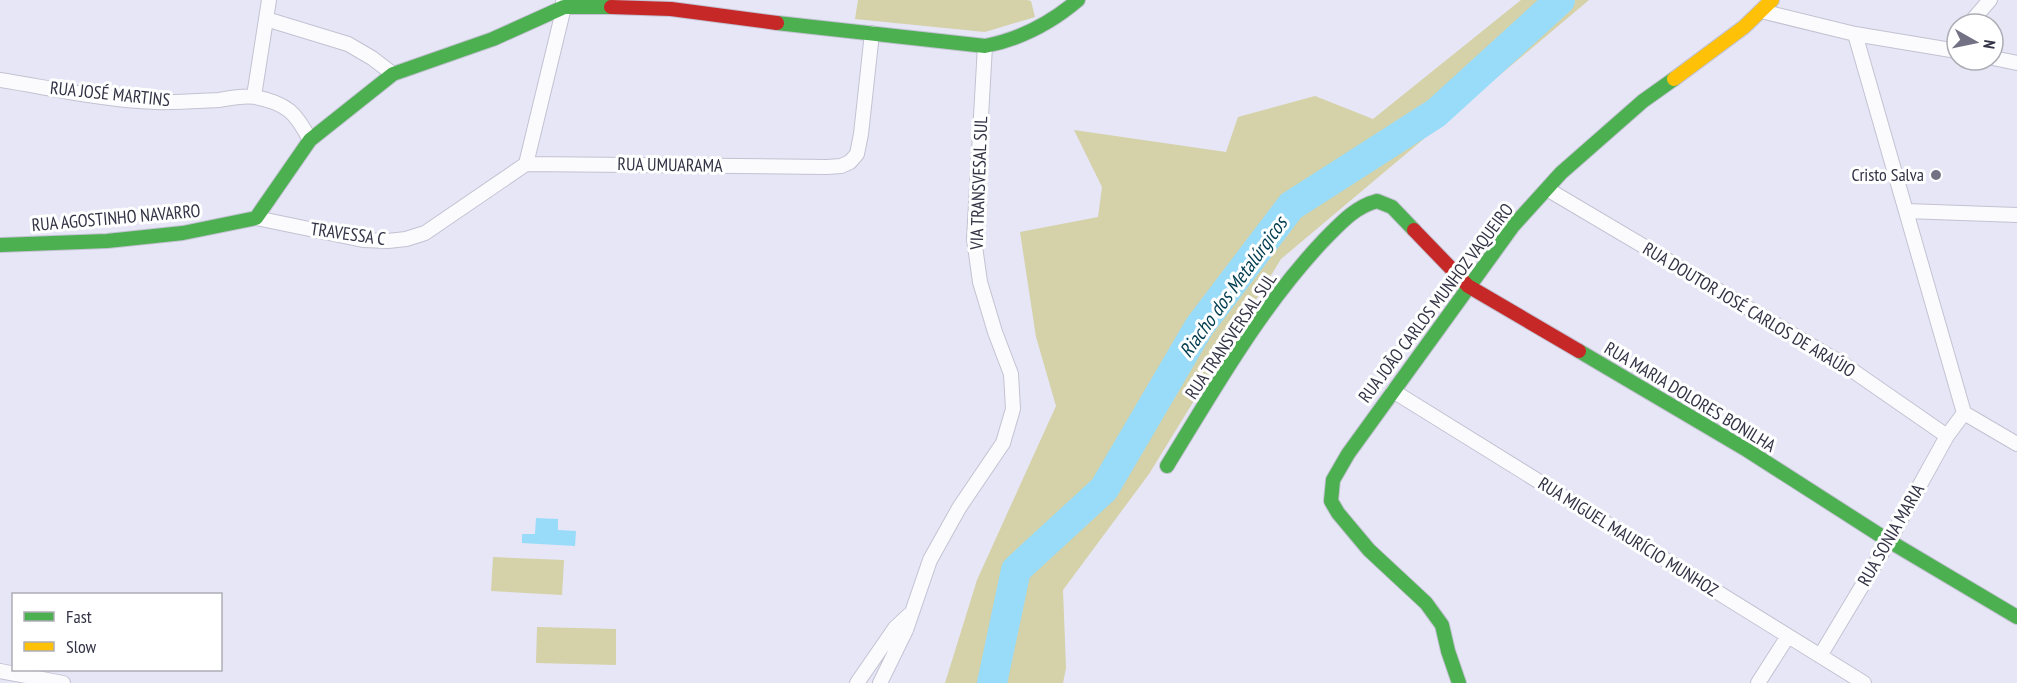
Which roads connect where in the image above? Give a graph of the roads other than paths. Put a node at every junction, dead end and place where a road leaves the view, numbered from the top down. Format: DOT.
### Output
graph roads {
  1 [pos="269,0"];
  2 [pos="1078,0"];
  3 [pos="1772,0"];
  4 [pos="1990,0"];
  5 [pos="563,4"];
  6 [pos="1761,11"];
  7 [pos="1980,12"];
  8 [pos="266,19"];
  9 [pos="872,33"];
  10 [pos="1855,34"];
  11 [pos="985,46"];
  12 [pos="1945,49"];
  13 [pos="393,74"];
  14 [pos="0,80"];
  15 [pos="254,96"];
  16 [pos="310,140"];
  17 [pos="526,164"];
  18 [pos="1546,189"];
  19 [pos="1358,207"];
  20 [pos="1906,211"];
  21 [pos="2017,215"];
  22 [pos="256,218"];
  23 [pos="0,245"];
  24 [pos="1468,286"];
  25 [pos="1392,391"];
  26 [pos="1964,413"];
  27 [pos="1947,436"];
  28 [pos="2017,444"];
  29 [pos="1167,466"];
  30 [pos="1889,541"];
  31 [pos="911,613"];
  32 [pos="2017,617"];
  33 [pos="1788,636"];
  34 [pos="1820,656"];
  35 [pos="0,671"];
  36 [pos="63,683"];
  37 [pos="857,683"];
  38 [pos="880,683"];
  39 [pos="1460,683"];
  40 [pos="1758,683"];
  41 [pos="1864,683"];
  1 -- 8 [label="street"];
  2 -- 11 [label="street"];
  3 -- 6 [label="street, RUA JOÃO CARLOS MUNHOZ VAQUEIRO"];
  4 -- 7 [label="street"];
  5 -- 9 [label="street"];
  5 -- 13 [label="street"];
  5 -- 17 [label="street"];
  6 -- 10 [label="street"];
  6 -- 18 [label="street, RUA JOÃO CARLOS MUNHOZ VAQUEIRO"];
  8 -- 13 [label="street"];
  8 -- 15 [label="street"];
  9 -- 11 [label="street"];
  9 -- 17 [label="street, RUA UMUARAMA"];
  10 -- 12 [label="street"];
  10 -- 20 [label="street"];
  11 -- 31 [label="street, VIA TRANSVESAL SUL"];
  13 -- 16 [label="street"];
  14 -- 15 [label="street, RUA JOSÉ MARTINS"];
  15 -- 16 [label="street, RUA JOSÉ MARTINS"];
  16 -- 22 [label="street"];
  17 -- 22 [label="street, TRAVESSA C"];
  18 -- 24 [label="street, RUA JOÃO CARLOS MUNHOZ VAQUEIRO"];
  18 -- 27 [label="street, RUA DOUTOR JOSÉ CARLOS DE ARAÚJO"];
  19 -- 24 [label="street, RUA MARIA DOLORES BONILHA"];
  19 -- 29 [label="street, RUA TRANSVERSAL SUL"];
  20 -- 21 [label="street"];
  20 -- 26 [label="street"];
  22 -- 23 [label="street, RUA AGOSTINHO NAVARRO"];
  24 -- 25 [label="street, RUA JOÃO CARLOS MUNHOZ VAQUEIRO"];
  24 -- 30 [label="street, RUA MARIA DOLORES BONILHA"];
  25 -- 33 [label="street, RUA MIGUEL MAURÍCIO MUNHOZ"];
  25 -- 39 [label="street, RUA JOÃO CARLOS MUNHOZ VAQUEIRO"];
  26 -- 27 [label="street, RUA SONIA MARIA"];
  26 -- 28 [label="street"];
  27 -- 30 [label="street, RUA SONIA MARIA"];
  30 -- 32 [label="street, RUA MARIA DOLORES BONILHA"];
  30 -- 34 [label="street, RUA SONIA MARIA"];
  31 -- 37 [label="street, VIA TRANSVESAL SUL"];
  31 -- 38 [label="street, VIA TRANSVESAL SUL"];
  33 -- 34 [label="street, RUA MIGUEL MAURÍCIO MUNHOZ"];
  33 -- 40 [label="street"];
  34 -- 41 [label="street, RUA MIGUEL MAURÍCIO MUNHOZ"];
  35 -- 36 [label="street"];
}
